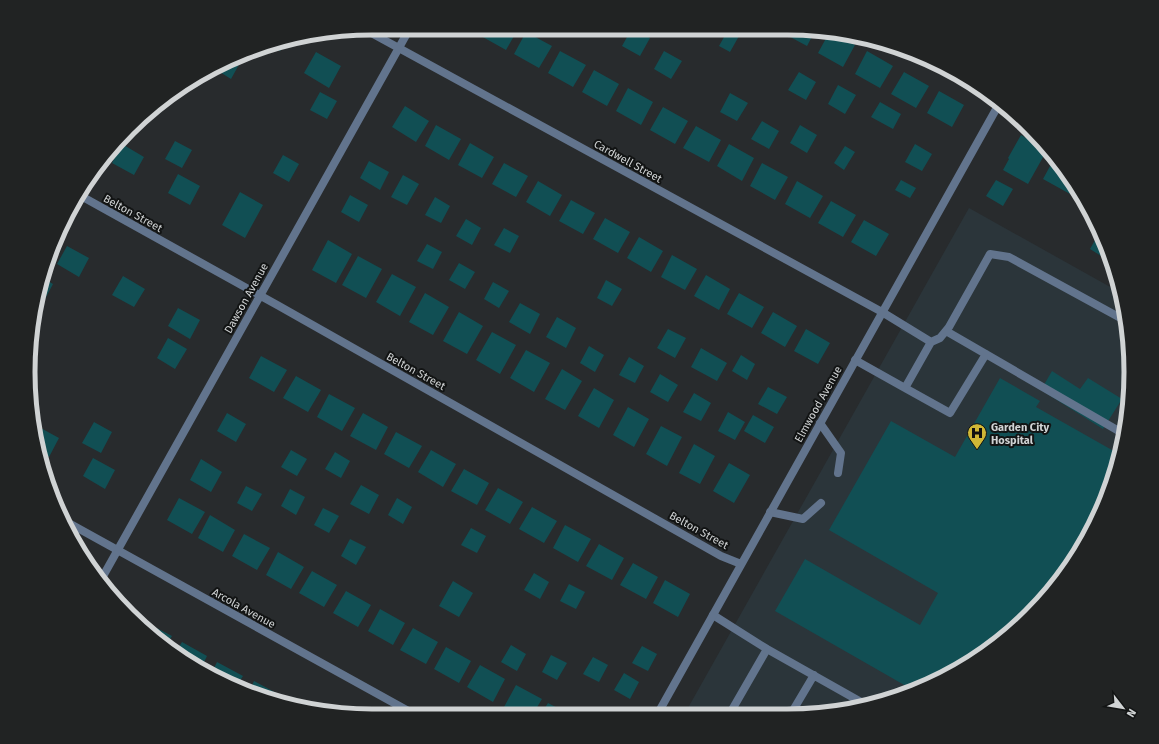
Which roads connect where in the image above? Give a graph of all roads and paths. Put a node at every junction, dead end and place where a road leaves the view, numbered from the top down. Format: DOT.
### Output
graph roads {
  1 [pos="375,35"];
  2 [pos="406,35"];
  3 [pos="398,48"];
  4 [pos="996,109"];
  5 [pos="84,197"];
  6 [pos="260,295"];
  7 [pos="882,312"];
  8 [pos="1120,317"];
  9 [pos="946,331"];
  10 [pos="931,342"];
  11 [pos="986,354"];
  12 [pos="855,360"];
  13 [pos="904,388"];
  14 [pos="820,423"];
  15 [pos="1119,431"];
  16 [pos="838,474"];
  17 [pos="821,503"];
  18 [pos="770,512"];
  19 [pos="72,525"];
  20 [pos="117,550"];
  21 [pos="741,564"];
  22 [pos="104,575"];
  23 [pos="713,615"];
  24 [pos="767,649"];
  25 [pos="814,676"];
  26 [pos="858,702"];
  27 [pos="403,709"];
  28 [pos="660,709"];
  29 [pos="732,709"];
  30 [pos="796,709"];
  1 -- 3 [label="street, Cardwell Street"];
  2 -- 3 [label="street, Dawson Avenue"];
  3 -- 6 [label="street, Dawson Avenue"];
  3 -- 7 [label="street, Cardwell Street"];
  4 -- 7 [label="street, Elmwood Avenue"];
  5 -- 6 [label="street, Belton Street"];
  6 -- 20 [label="street, Dawson Avenue"];
  6 -- 21 [label="street, Belton Street"];
  7 -- 10 [label="street, Cardwell Street"];
  7 -- 12 [label="street, Elmwood Avenue"];
  8 -- 9 [label="street"];
  9 -- 10 [label="street"];
  9 -- 11 [label="street"];
  10 -- 13 [label="street"];
  11 -- 13 [label="street"];
  11 -- 15 [label="street"];
  12 -- 13 [label="street"];
  12 -- 14 [label="street, Elmwood Avenue"];
  14 -- 16 [label="street"];
  14 -- 18 [label="street, Elmwood Avenue"];
  17 -- 18 [label="street"];
  18 -- 21 [label="street, Elmwood Avenue"];
  19 -- 20 [label="street, Arcola Avenue"];
  20 -- 22 [label="street, Dawson Avenue"];
  20 -- 27 [label="street, Arcola Avenue"];
  21 -- 23 [label="street, Elmwood Avenue"];
  23 -- 24 [label="street"];
  23 -- 28 [label="street, Elmwood Avenue"];
  24 -- 25 [label="street"];
  24 -- 29 [label="street"];
  25 -- 26 [label="street"];
  25 -- 30 [label="street"];
}
